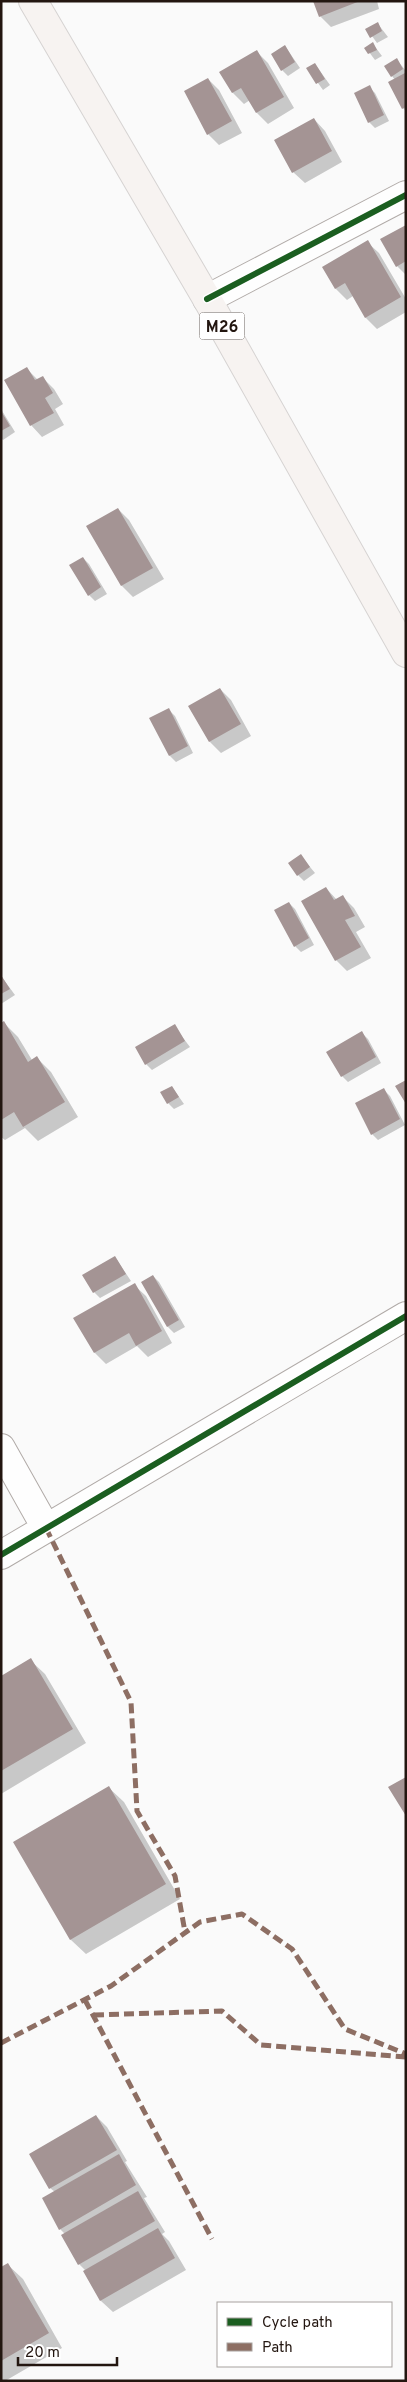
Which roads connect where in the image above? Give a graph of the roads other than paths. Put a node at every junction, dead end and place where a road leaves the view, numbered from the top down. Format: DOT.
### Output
graph roads {
  1 [pos="33,1"];
  2 [pos="406,195"];
  3 [pos="207,299"];
  4 [pos="406,653"];
  5 [pos="406,1316"];
  6 [pos="1,1448"];
  7 [pos="46,1528"];
  8 [pos="1,1555"];
  1 -- 3 [label="main road, M26"];
  2 -- 3 [label="street"];
  3 -- 4 [label="main road, M26"];
  5 -- 7 [label="street"];
  6 -- 7 [label="street"];
  7 -- 8 [label="street"];
}
